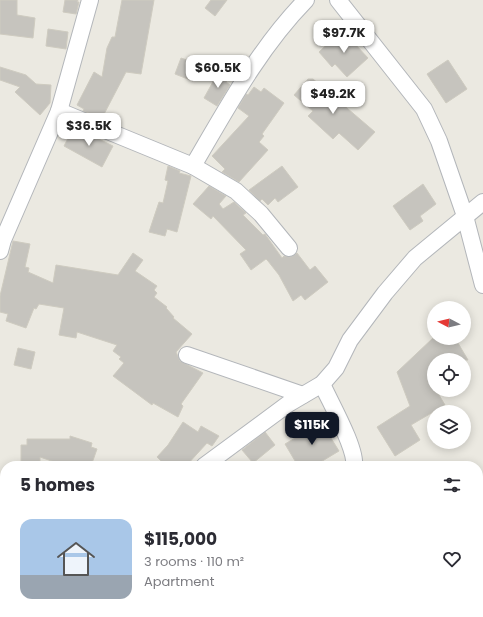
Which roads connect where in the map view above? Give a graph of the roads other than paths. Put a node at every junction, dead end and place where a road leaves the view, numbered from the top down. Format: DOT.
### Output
graph roads {
  1 [pos="90,0"];
  2 [pos="306,0"];
  3 [pos="338,0"];
  4 [pos="59,111"];
  5 [pos="194,166"];
  6 [pos="483,202"];
  7 [pos="465,216"];
  8 [pos="1,243"];
  9 [pos="289,248"];
  10 [pos="483,285"];
  11 [pos="187,355"];
  12 [pos="322,384"];
  13 [pos="303,394"];
  14 [pos="211,461"];
  15 [pos="355,461"];
  1 -- 4 [label="street"];
  2 -- 5 [label="street"];
  3 -- 7 [label="street"];
  4 -- 5 [label="street"];
  4 -- 8 [label="street"];
  5 -- 9 [label="street"];
  6 -- 7 [label="street"];
  7 -- 10 [label="street"];
  7 -- 12 [label="street"];
  11 -- 13 [label="street"];
  12 -- 13 [label="street"];
  12 -- 15 [label="street"];
  13 -- 14 [label="street"];
}
